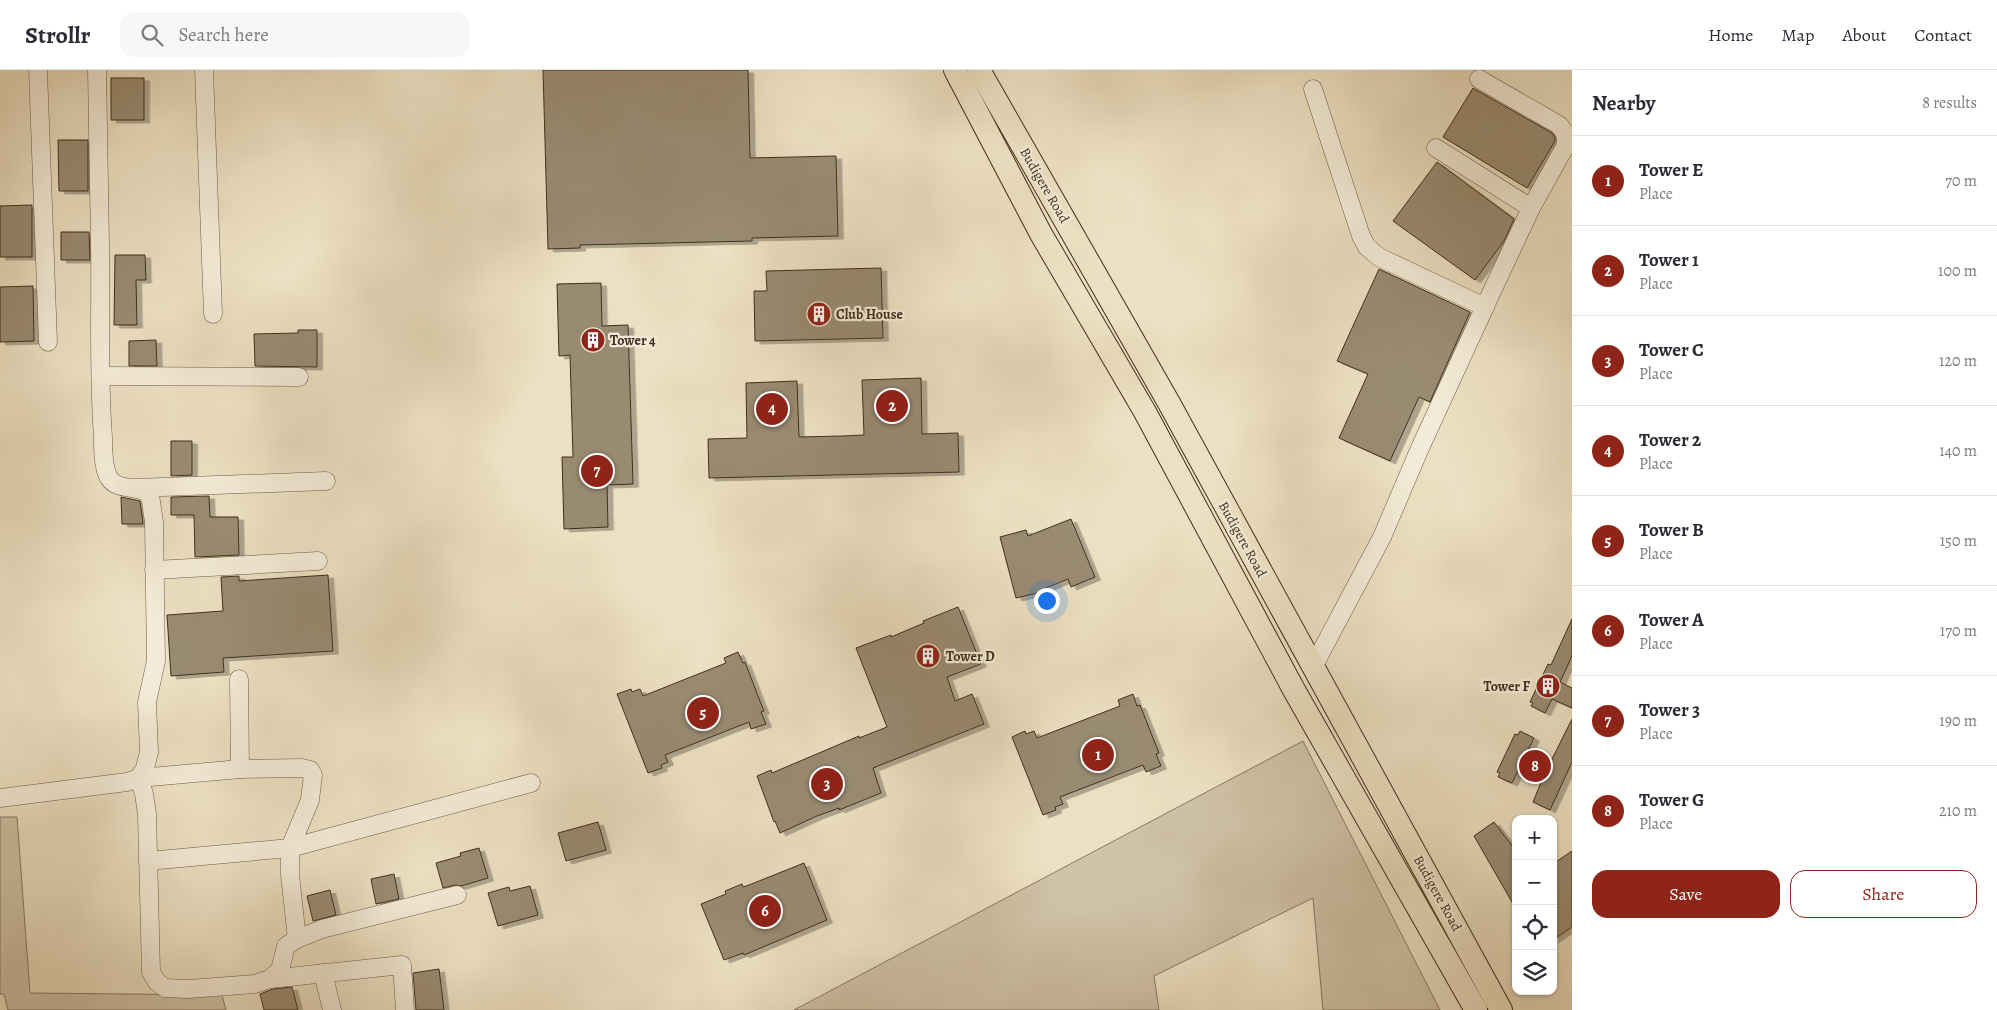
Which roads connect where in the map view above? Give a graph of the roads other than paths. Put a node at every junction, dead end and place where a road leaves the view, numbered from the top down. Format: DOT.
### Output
graph roads {
  1 [pos="38,70"];
  2 [pos="97,70"];
  3 [pos="204,70"];
  4 [pos="954,70"];
  5 [pos="979,70"];
  6 [pos="1479,79"];
  7 [pos="1313,89"];
  8 [pos="1436,148"];
  9 [pos="1531,208"];
  10 [pos="1485,307"];
  11 [pos="213,314"];
  12 [pos="48,342"];
  13 [pos="101,376"];
  14 [pos="299,377"];
  15 [pos="326,481"];
  16 [pos="132,488"];
  17 [pos="318,561"];
  18 [pos="154,570"];
  19 [pos="1313,667"];
  20 [pos="239,679"];
  21 [pos="240,769"];
  22 [pos="139,778"];
  23 [pos="530,783"];
  24 [pos="0,798"];
  25 [pos="290,848"];
  26 [pos="148,860"];
  27 [pos="457,895"];
  28 [pos="297,939"];
  29 [pos="323,973"];
  30 [pos="270,979"];
  31 [pos="332,1010"];
  32 [pos="405,1010"];
  33 [pos="1476,1010"];
  34 [pos="1501,1010"];
  1 -- 12 [label="street"];
  2 -- 13 [label="street"];
  3 -- 11 [label="street"];
  4 -- 33 [label="main road, Budigere Road"];
  5 -- 19 [label="main road, Budigere Road"];
  6 -- 9 [label="street"];
  7 -- 10 [label="street"];
  8 -- 9 [label="street"];
  9 -- 10 [label="street"];
  10 -- 19 [label="street"];
  13 -- 14 [label="street"];
  13 -- 16 [label="street"];
  15 -- 16 [label="street"];
  16 -- 18 [label="street"];
  17 -- 18 [label="street"];
  18 -- 22 [label="street"];
  19 -- 34 [label="main road, Budigere Road"];
  20 -- 21 [label="street"];
  21 -- 22 [label="street"];
  21 -- 25 [label="street"];
  22 -- 24 [label="street"];
  22 -- 26 [label="street"];
  23 -- 25 [label="street"];
  25 -- 26 [label="street"];
  25 -- 28 [label="street"];
  26 -- 30 [label="street"];
  27 -- 28 [label="street"];
  28 -- 30 [label="street"];
  29 -- 30 [label="street"];
  29 -- 31 [label="street"];
  29 -- 32 [label="street"];
}
